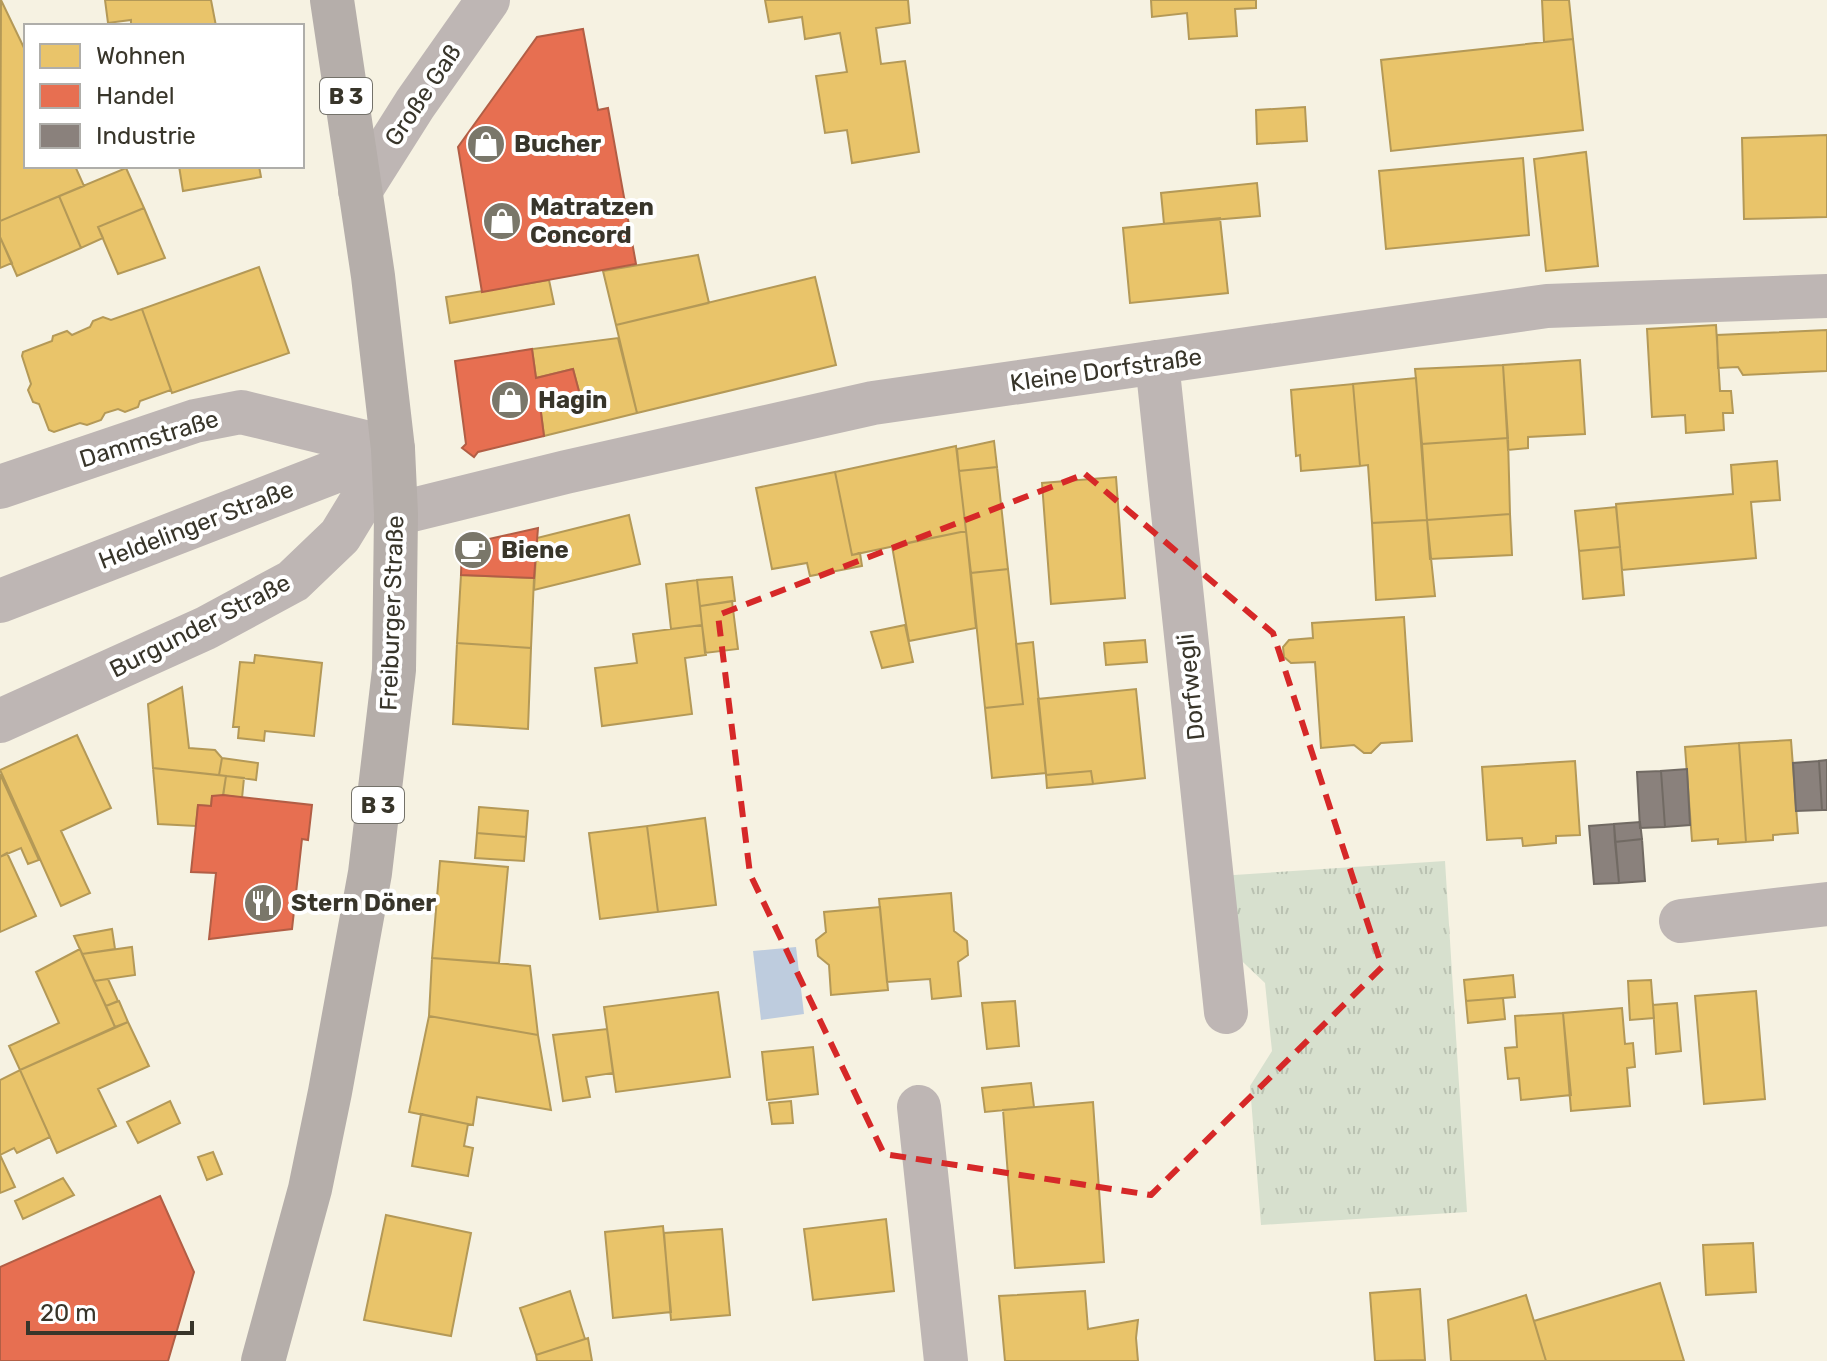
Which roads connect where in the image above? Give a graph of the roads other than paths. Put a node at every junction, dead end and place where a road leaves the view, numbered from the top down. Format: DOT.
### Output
graph roads {
  1 [pos="336,0"];
  2 [pos="488,0"];
  3 [pos="360,191"];
  4 [pos="1827,296"];
  5 [pos="1157,362"];
  6 [pos="393,449"];
  7 [pos="0,487"];
  8 [pos="396,514"];
  9 [pos="0,601"];
  10 [pos="0,721"];
  11 [pos="1827,904"];
  12 [pos="1681,921"];
  13 [pos="1226,1012"];
  14 [pos="919,1107"];
  15 [pos="263,1361"];
  16 [pos="946,1361"];
  1 -- 3 [label="main road, Freiburger Straße / B 3"];
  2 -- 3 [label="street, Große Gaß"];
  3 -- 6 [label="main road, Freiburger Straße / B 3"];
  4 -- 5 [label="street, Kleine Dorfstraße"];
  5 -- 8 [label="street, Kleine Dorfstraße"];
  5 -- 13 [label="street, Dorfwegli"];
  6 -- 7 [label="street, Dammstraße"];
  6 -- 8 [label="main road, Freiburger Straße / B 3"];
  6 -- 9 [label="street, Heldelinger Straße"];
  6 -- 10 [label="street, Burgunder Straße"];
  8 -- 15 [label="main road, Freiburger Straße / B 3"];
  11 -- 12 [label="street"];
  14 -- 16 [label="street"];
}
